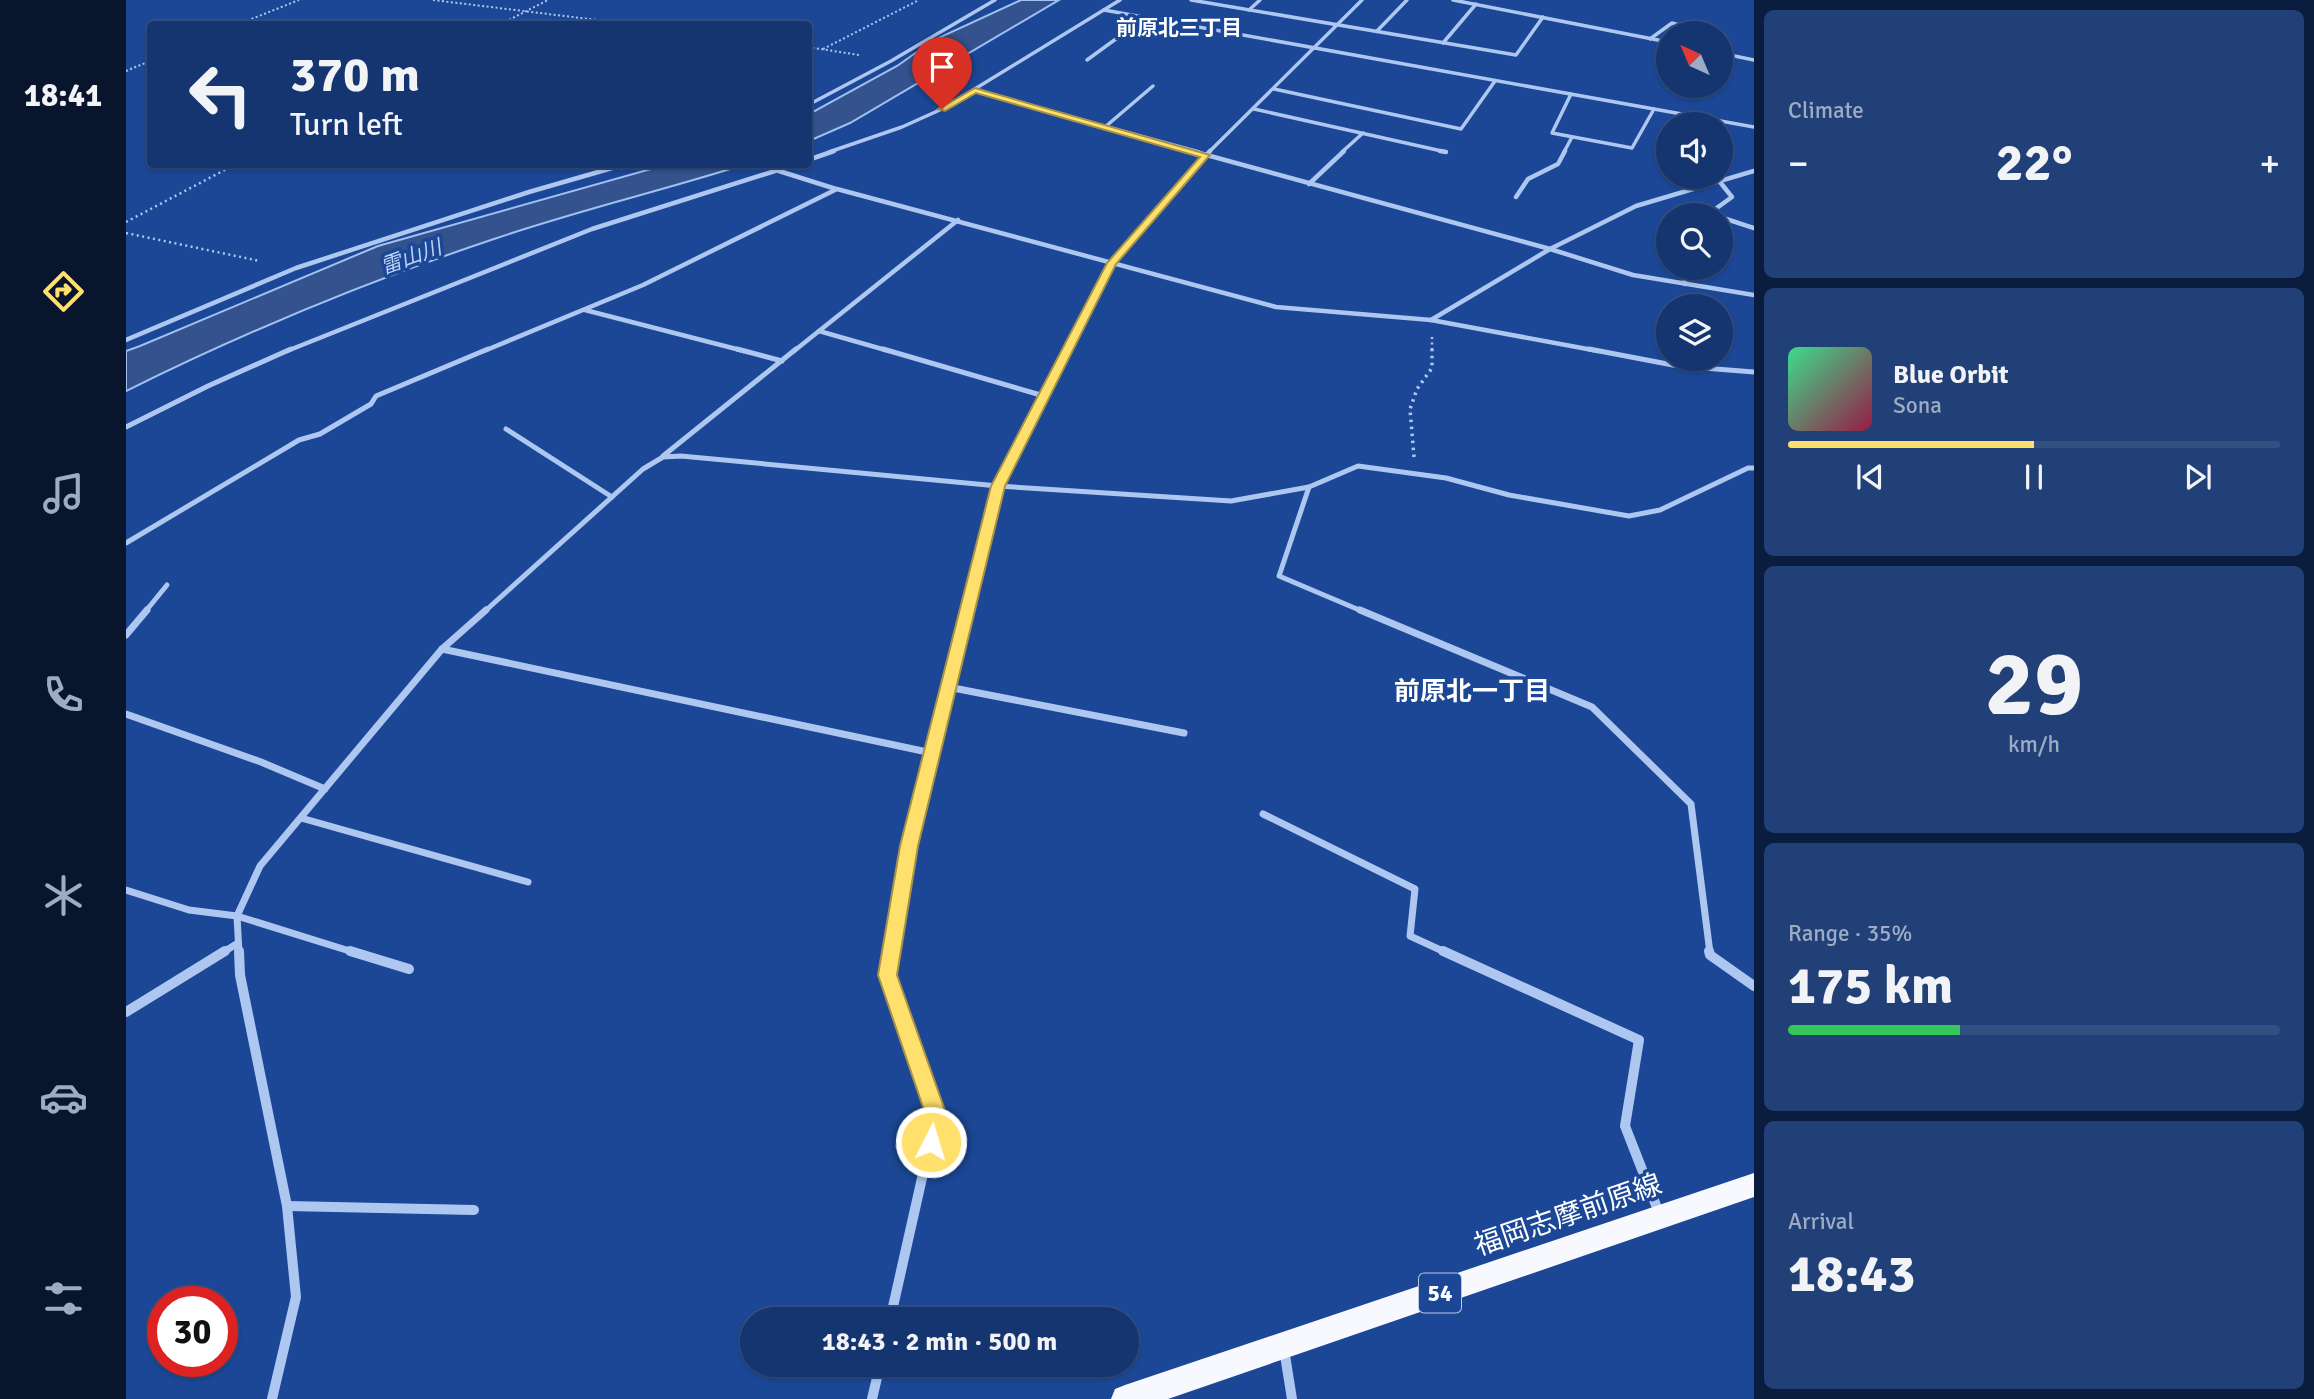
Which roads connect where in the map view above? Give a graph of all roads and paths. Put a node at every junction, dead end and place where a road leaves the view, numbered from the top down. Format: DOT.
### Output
graph roads {
  1 [pos="299,0"];
  2 [pos="433,0"];
  3 [pos="548,0"];
  4 [pos="919,0"];
  5 [pos="995,0"];
  6 [pos="1120,0"];
  7 [pos="1191,0"];
  8 [pos="1260,0"];
  9 [pos="1362,0"];
  10 [pos="1407,0"];
  11 [pos="1453,0"];
  12 [pos="1476,4"];
  13 [pos="1104,10"];
  14 [pos="1249,10"];
  15 [pos="527,11"];
  16 [pos="1147,17"];
  17 [pos="1543,17"];
  18 [pos="246,21"];
  19 [pos="508,21"];
  20 [pos="606,21"];
  21 [pos="1338,25"];
  22 [pos="1377,32"];
  23 [pos="1656,35"];
  24 [pos="1650,39"];
  25 [pos="1656,40"];
  26 [pos="1443,43"];
  27 [pos="812,48"];
  28 [pos="1315,49"];
  29 [pos="1733,56"];
  30 [pos="1087,60"];
  31 [pos="1754,60"];
  32 [pos="147,62"];
  33 [pos="126,71"];
  34 [pos="1495,81"];
  35 [pos="1153,86"];
  36 [pos="1274,89"];
  37 [pos="975,91"];
  38 [pos="1571,94"];
  39 [pos="812,103"];
  40 [pos="1254,108"];
  41 [pos="1654,109"];
  42 [pos="1105,127"];
  43 [pos="1754,127"];
  44 [pos="1363,133"];
  45 [pos="1572,137"];
  46 [pos="1446,152"];
  47 [pos="1206,155"];
  48 [pos="812,159"];
  49 [pos="228,168"];
  50 [pos="612,168"];
  51 [pos="787,168"];
  52 [pos="779,171"];
  53 [pos="1754,171"];
  54 [pos="1733,178"];
  55 [pos="1309,184"];
  56 [pos="837,189"];
  57 [pos="1696,189"];
  58 [pos="1726,189"];
  59 [pos="1516,197"];
  60 [pos="1725,203"];
  61 [pos="958,220"];
  62 [pos="1733,221"];
  63 [pos="126,222"];
  64 [pos="1754,228"];
  65 [pos="126,233"];
  66 [pos="1550,249"];
  67 [pos="1112,263"];
  68 [pos="296,268"];
  69 [pos="1685,280"];
  70 [pos="1685,284"];
  71 [pos="1754,295"];
  72 [pos="584,309"];
  73 [pos="1431,320"];
  74 [pos="819,331"];
  75 [pos="126,340"];
  76 [pos="782,362"];
  77 [pos="1754,372"];
  78 [pos="1044,396"];
  79 [pos="126,427"];
  80 [pos="506,429"];
  81 [pos="663,457"];
  82 [pos="1415,463"];
  83 [pos="1754,468"];
  84 [pos="998,486"];
  85 [pos="1309,486"];
  86 [pos="612,496"];
  87 [pos="126,543"];
  88 [pos="167,585"];
  89 [pos="126,635"];
  90 [pos="442,649"];
  91 [pos="948,687"];
  92 [pos="126,714"];
  93 [pos="1184,733"];
  94 [pos="932,753"];
  95 [pos="325,789"];
  96 [pos="1263,814"];
  97 [pos="301,818"];
  98 [pos="528,882"];
  99 [pos="126,890"];
  100 [pos="237,916"];
  101 [pos="238,943"];
  102 [pos="409,969"];
  103 [pos="1754,986"];
  104 [pos="126,1012"];
  105 [pos="1754,1185"];
  106 [pos="287,1206"];
  107 [pos="474,1210"];
  108 [pos="1661,1217"];
  109 [pos="893,1307"];
  110 [pos="1284,1348"];
  111 [pos="877,1377"];
  112 [pos="272,1399"];
  113 [pos="872,1399"];
  114 [pos="1125,1399"];
  115 [pos="1292,1399"];
  1 -- 18 [label="path"];
  2 -- 15 [label="path"];
  3 -- 15 [label="path"];
  4 -- 27 [label="path"];
  5 -- 39 [label="street"];
  6 -- 13 [label="street"];
  7 -- 14 [label="street"];
  8 -- 14 [label="street"];
  9 -- 21 [label="street"];
  10 -- 22 [label="street"];
  11 -- 12 [label="street"];
  12 -- 17 [label="street"];
  12 -- 26 [label="street"];
  13 -- 16 [label="street"];
  13 -- 37 [label="street"];
  14 -- 21 [label="street"];
  15 -- 19 [label="path"];
  15 -- 20 [label="path"];
  16 -- 28 [label="street"];
  16 -- 30 [label="street"];
  17 -- 24 [label="street"];
  17 -- 26 [label="street"];
  21 -- 22 [label="street"];
  21 -- 28 [label="street"];
  22 -- 26 [label="street"];
  23 -- 24 [label="street"];
  24 -- 25 [label="street"];
  28 -- 34 [label="street"];
  28 -- 36 [label="street"];
  29 -- 31 [label="street"];
  32 -- 33 [label="path"];
  34 -- 36 [label="street"];
  34 -- 38 [label="street"];
  35 -- 42 [label="street"];
  36 -- 40 [label="street"];
  37 -- 42 [label="street"];
  37 -- 48 [label="street"];
  38 -- 41 [label="street"];
  38 -- 45 [label="street"];
  40 -- 44 [label="street"];
  40 -- 47 [label="street"];
  41 -- 43 [label="street"];
  41 -- 45 [label="street"];
  42 -- 47 [label="street"];
  44 -- 46 [label="street"];
  44 -- 55 [label="street"];
  45 -- 59 [label="street"];
  47 -- 55 [label="street"];
  47 -- 67 [label="street"];
  49 -- 63 [label="path"];
  50 -- 68 [label="street"];
  51 -- 52 [label="street"];
  52 -- 56 [label="street"];
  52 -- 79 [label="street"];
  53 -- 54 [label="street"];
  55 -- 66 [label="street"];
  56 -- 61 [label="street"];
  56 -- 72 [label="street"];
  57 -- 66 [label="street"];
  58 -- 60 [label="street"];
  61 -- 67 [label="street"];
  61 -- 74 [label="street"];
  62 -- 64 [label="street"];
  65 -- 68 [label="path"];
  66 -- 70 [label="street"];
  66 -- 73 [label="street"];
  67 -- 73 [label="street"];
  67 -- 78 [label="street"];
  68 -- 75 [label="street"];
  69 -- 70 [label="street"];
  70 -- 71 [label="street"];
  72 -- 76 [label="street"];
  72 -- 87 [label="street"];
  73 -- 77 [label="street"];
  73 -- 82 [label="path"];
  74 -- 76 [label="street"];
  74 -- 78 [label="street"];
  76 -- 81 [label="street"];
  78 -- 84 [label="street"];
  80 -- 86 [label="street"];
  81 -- 84 [label="street"];
  81 -- 86 [label="street"];
  83 -- 85 [label="street"];
  84 -- 85 [label="street"];
  84 -- 91 [label="street"];
  85 -- 103 [label="street"];
  86 -- 90 [label="street"];
  88 -- 89 [label="street"];
  90 -- 94 [label="street"];
  90 -- 95 [label="street"];
  91 -- 93 [label="street"];
  91 -- 94 [label="street"];
  92 -- 95 [label="street"];
  94 -- 109 [label="street"];
  95 -- 97 [label="street"];
  96 -- 108 [label="street"];
  97 -- 98 [label="street"];
  97 -- 100 [label="street"];
  99 -- 100 [label="street"];
  100 -- 101 [label="street"];
  100 -- 102 [label="street"];
  101 -- 104 [label="street"];
  101 -- 106 [label="street"];
  105 -- 108 [label="main road, 福岡志摩前原線 / 54"];
  106 -- 107 [label="street"];
  106 -- 112 [label="street"];
  108 -- 110 [label="main road, 福岡志摩前原線 / 54"];
  110 -- 114 [label="main road, 福岡志摩前原線 / 54"];
  110 -- 115 [label="street"];
  111 -- 113 [label="street"];
}
